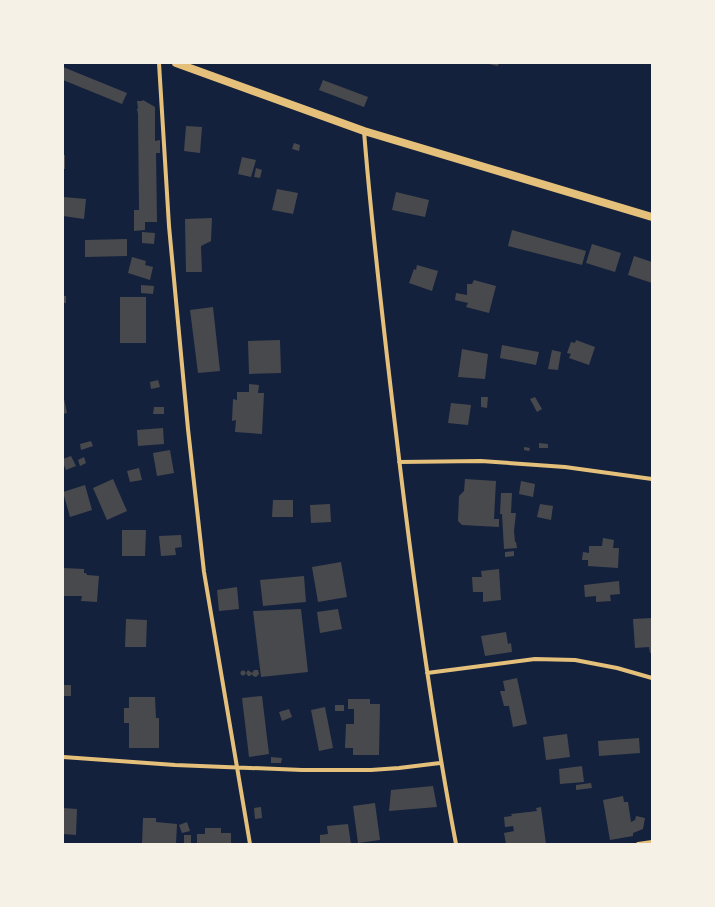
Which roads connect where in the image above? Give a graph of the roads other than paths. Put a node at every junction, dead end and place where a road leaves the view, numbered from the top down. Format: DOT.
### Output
graph roads {
  1 [pos="159,63"];
  2 [pos="176,63"];
  3 [pos="364,131"];
  4 [pos="652,217"];
  5 [pos="399,462"];
  6 [pos="652,479"];
  7 [pos="427,673"];
  8 [pos="652,678"];
  9 [pos="63,757"];
  10 [pos="440,763"];
  11 [pos="237,768"];
  12 [pos="652,842"];
  13 [pos="250,844"];
  14 [pos="456,844"];
  15 [pos="638,844"];
  1 -- 11 [label="street"];
  2 -- 3 [label="main road"];
  3 -- 4 [label="main road"];
  3 -- 5 [label="street"];
  5 -- 6 [label="street"];
  5 -- 7 [label="street"];
  7 -- 8 [label="street"];
  7 -- 10 [label="street"];
  9 -- 11 [label="street"];
  10 -- 11 [label="street"];
  10 -- 14 [label="street"];
  11 -- 13 [label="street"];
  12 -- 15 [label="street"];
}
